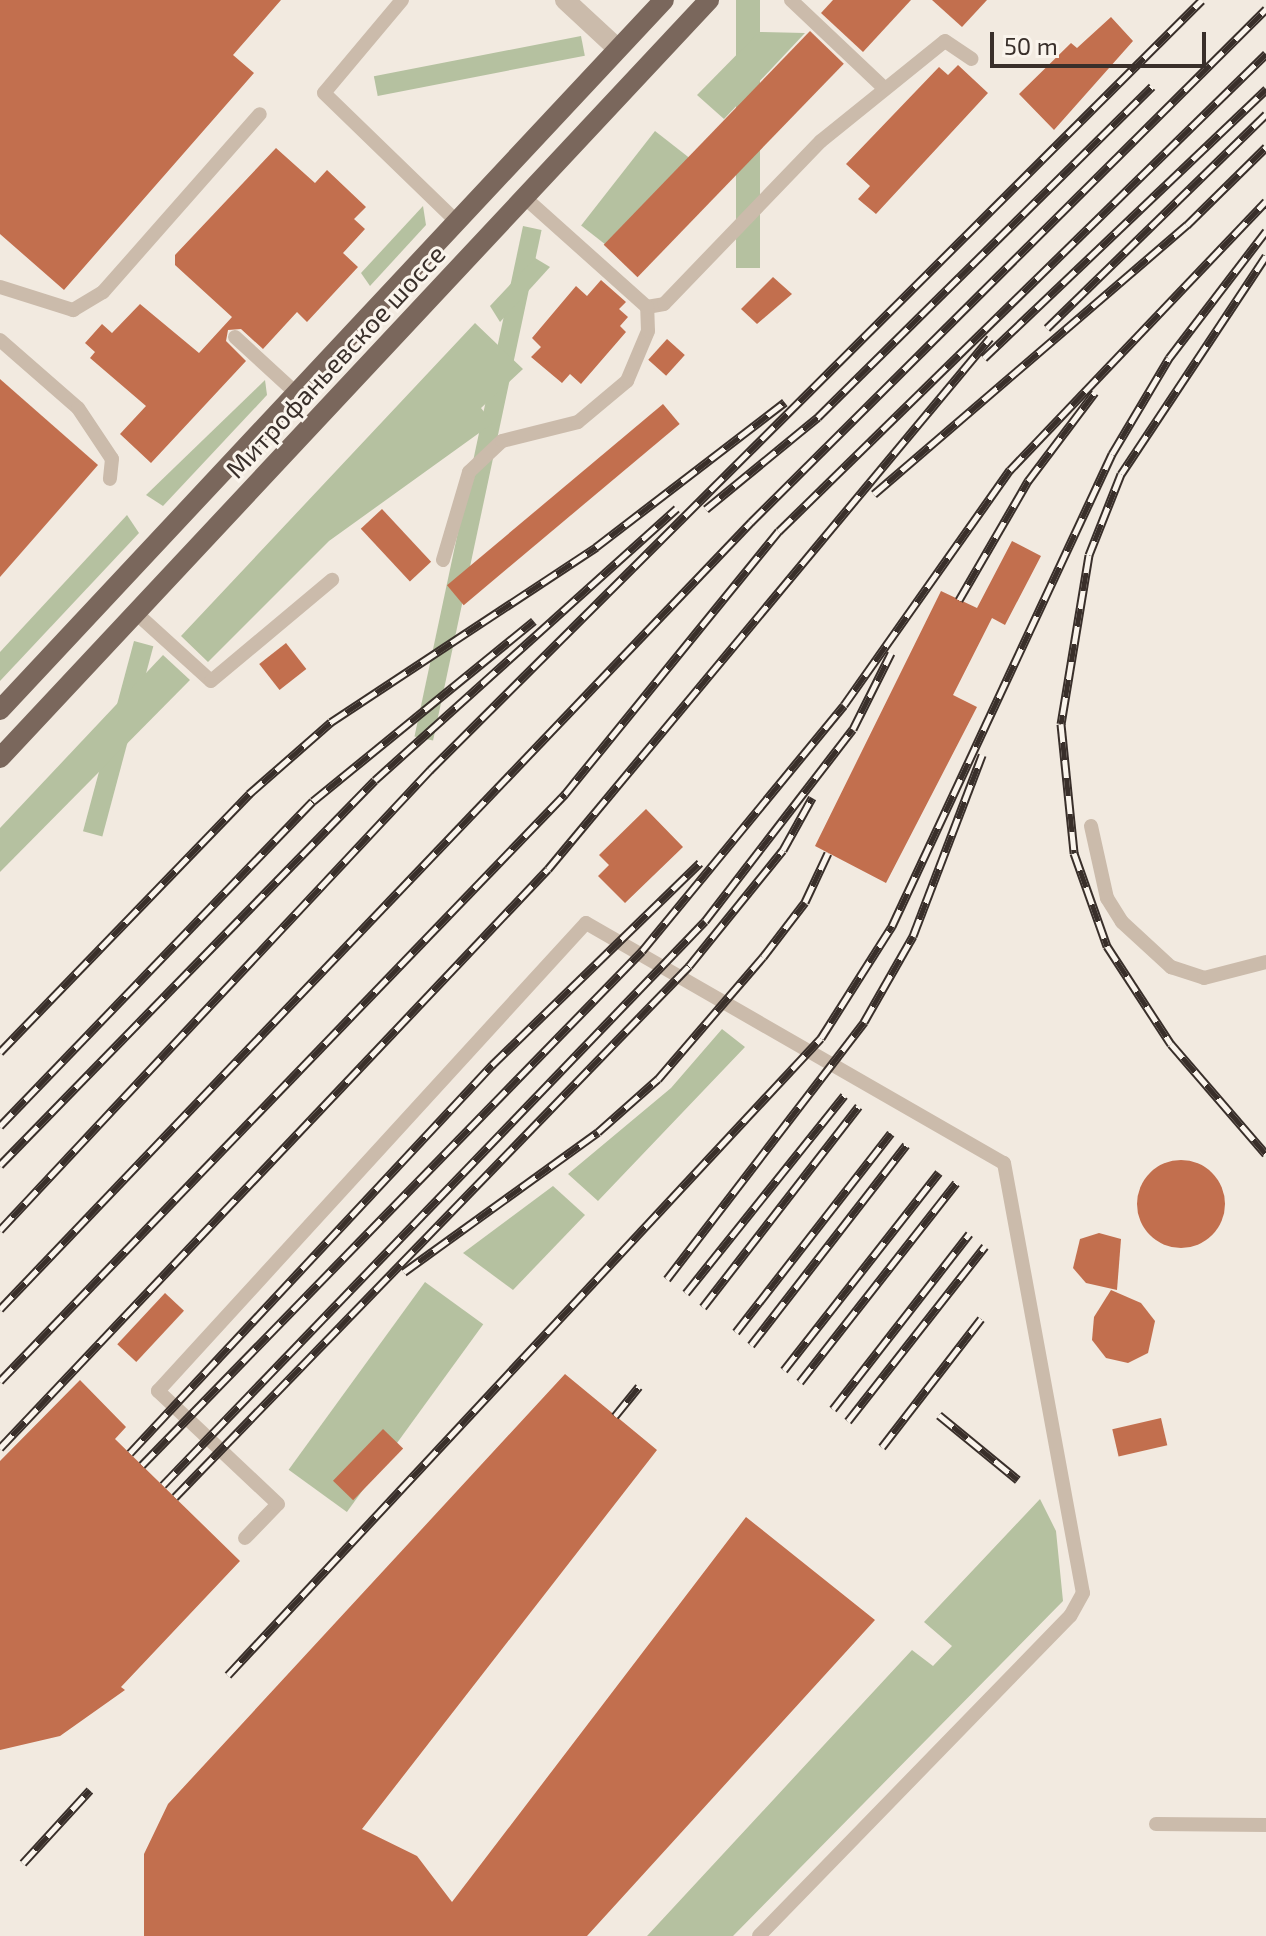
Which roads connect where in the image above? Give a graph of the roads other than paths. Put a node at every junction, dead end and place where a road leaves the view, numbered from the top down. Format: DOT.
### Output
graph roads {
  1 [pos="402,0"];
  2 [pos="565,0"];
  3 [pos="664,0"];
  4 [pos="709,0"];
  5 [pos="791,0"];
  6 [pos="618,49"];
  7 [pos="972,59"];
  8 [pos="885,89"];
  9 [pos="260,114"];
  10 [pos="524,197"];
  11 [pos="457,222"];
  12 [pos="0,287"];
  13 [pos="647,307"];
  14 [pos="235,337"];
  15 [pos="0,340"];
  16 [pos="296,393"];
  17 [pos="110,479"];
  18 [pos="443,560"];
  19 [pos="332,580"];
  20 [pos="136,613"];
  21 [pos="0,710"];
  22 [pos="0,758"];
  23 [pos="1091,826"];
  24 [pos="1266,962"];
  25 [pos="245,1538"];
  26 [pos="1156,1824"];
  27 [pos="1266,1825"];
  28 [pos="759,1936"];
  1 -- 11 [label="lane"];
  2 -- 6 [label="street"];
  3 -- 6 [label="main road, Митрофаньевское шоссе"];
  4 -- 10 [label="main road, Митрофаньевское шоссе"];
  5 -- 8 [label="lane"];
  6 -- 11 [label="main road, Митрофаньевское шоссе"];
  7 -- 8 [label="lane"];
  8 -- 13 [label="lane"];
  9 -- 12 [label="lane"];
  10 -- 13 [label="lane"];
  10 -- 20 [label="main road, Митрофаньевское шоссе"];
  11 -- 16 [label="main road, Митрофаньевское шоссе"];
  13 -- 18 [label="lane"];
  14 -- 16 [label="lane"];
  15 -- 17 [label="lane"];
  16 -- 21 [label="main road, Митрофаньевское шоссе"];
  19 -- 20 [label="lane"];
  20 -- 22 [label="main road, Митрофаньевское шоссе"];
  23 -- 24 [label="lane"];
  25 -- 28 [label="lane"];
  26 -- 27 [label="lane"];
}
